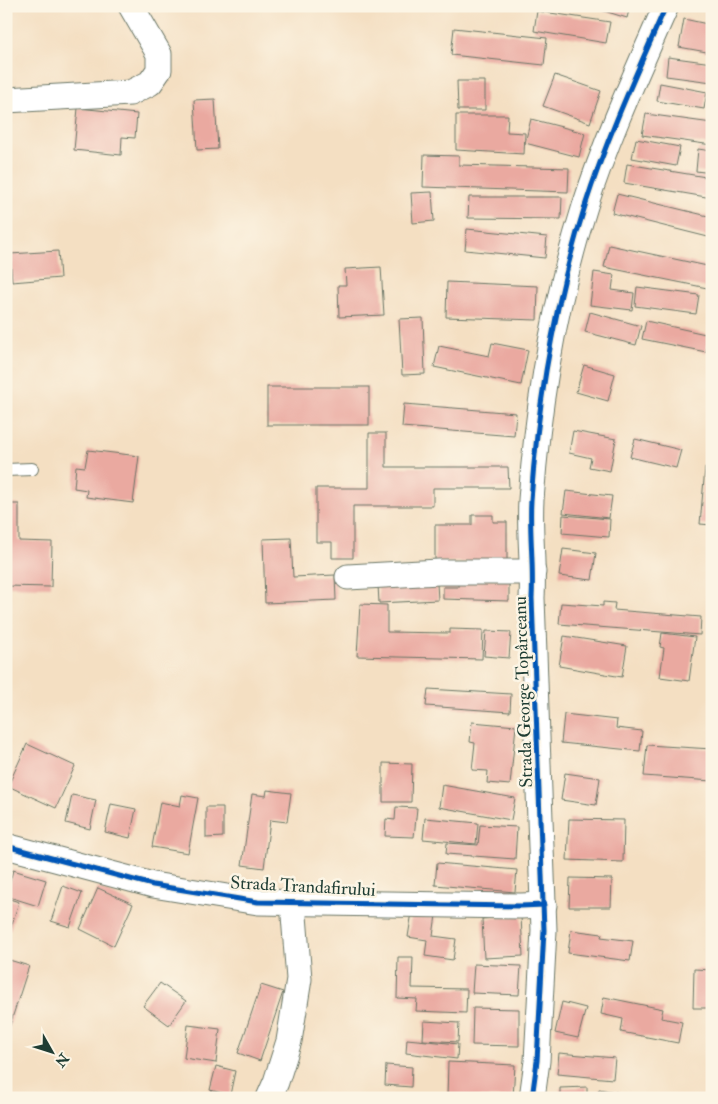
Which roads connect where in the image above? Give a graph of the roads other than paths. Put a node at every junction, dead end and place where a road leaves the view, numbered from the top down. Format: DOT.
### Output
graph roads {
  1 [pos="131,6"];
  2 [pos="666,6"];
  3 [pos="6,100"];
  4 [pos="32,469"];
  5 [pos="6,470"];
  6 [pos="534,572"];
  7 [pos="348,576"];
  8 [pos="6,846"];
  9 [pos="293,903"];
  10 [pos="544,905"];
  11 [pos="269,1098"];
  12 [pos="532,1098"];
  1 -- 3 [label="street"];
  2 -- 6 [label="street, Strada George Topârceanu"];
  4 -- 5 [label="lane"];
  6 -- 7 [label="street"];
  6 -- 10 [label="street, Strada George Topârceanu"];
  8 -- 9 [label="street, Strada Trandafirului"];
  9 -- 10 [label="street, Strada Trandafirului"];
  9 -- 11 [label="street"];
  10 -- 12 [label="street, Strada George Topârceanu"];
}
